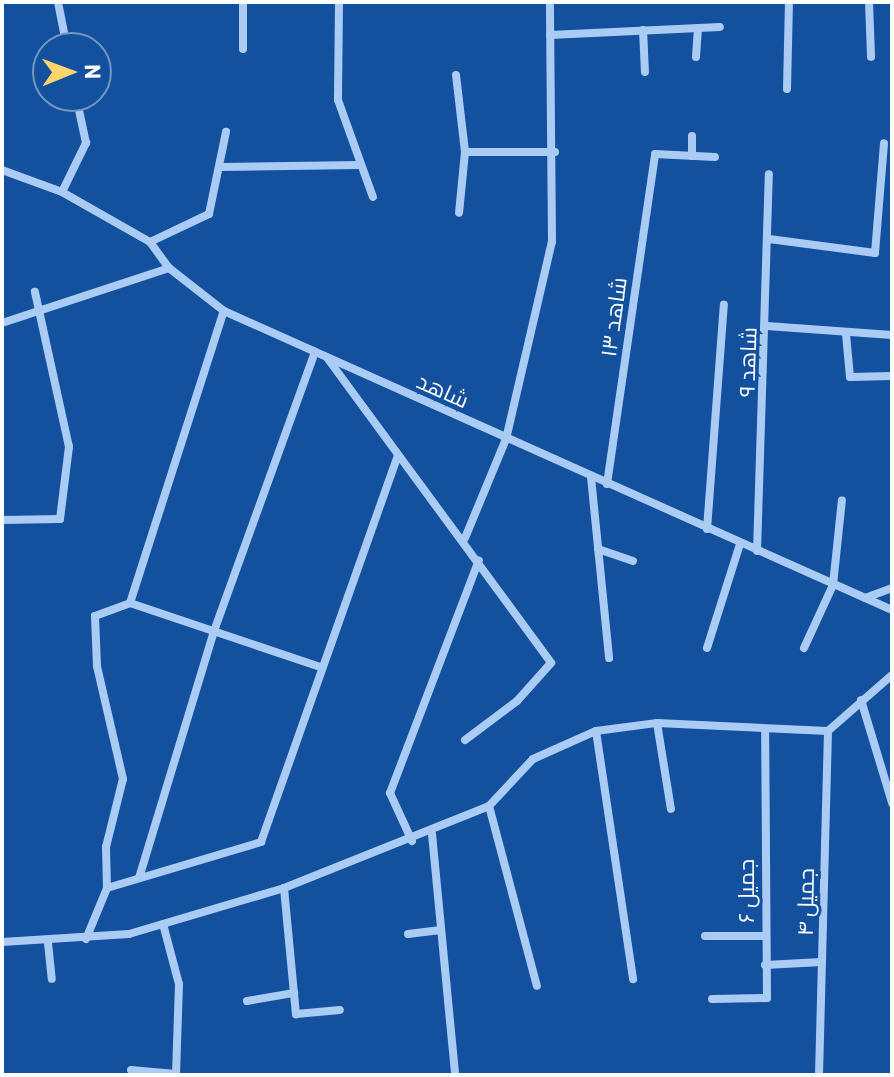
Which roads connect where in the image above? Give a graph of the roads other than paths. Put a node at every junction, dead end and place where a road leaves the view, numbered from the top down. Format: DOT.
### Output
graph roads {
  1 [pos="58,2"];
  2 [pos="243,2"];
  3 [pos="339,2"];
  4 [pos="550,2"];
  5 [pos="789,2"];
  6 [pos="869,2"];
  7 [pos="720,27"];
  8 [pos="698,28"];
  9 [pos="643,30"];
  10 [pos="64,32"];
  11 [pos="550,35"];
  12 [pos="243,49"];
  13 [pos="696,57"];
  14 [pos="871,57"];
  15 [pos="645,72"];
  16 [pos="456,75"];
  17 [pos="787,89"];
  18 [pos="79,112"];
  19 [pos="226,132"];
  20 [pos="692,136"];
  21 [pos="884,143"];
  22 [pos="465,152"];
  23 [pos="555,152"];
  24 [pos="692,156"];
  25 [pos="715,157"];
  26 [pos="359,165"];
  27 [pos="221,167"];
  28 [pos="2,170"];
  29 [pos="769,174"];
  30 [pos="62,192"];
  31 [pos="373,197"];
  32 [pos="459,213"];
  33 [pos="769,239"];
  34 [pos="150,242"];
  35 [pos="169,268"];
  36 [pos="35,292"];
  37 [pos="724,305"];
  38 [pos="224,311"];
  39 [pos="43,313"];
  40 [pos="2,323"];
  41 [pos="767,326"];
  42 [pos="846,334"];
  43 [pos="892,335"];
  44 [pos="315,352"];
  45 [pos="327,358"];
  46 [pos="892,376"];
  47 [pos="506,439"];
  48 [pos="398,456"];
  49 [pos="591,477"];
  50 [pos="607,484"];
  51 [pos="842,500"];
  52 [pos="2,520"];
  53 [pos="707,529"];
  54 [pos="465,538"];
  55 [pos="740,544"];
  56 [pos="598,549"];
  57 [pos="757,551"];
  58 [pos="479,560"];
  59 [pos="633,561"];
  60 [pos="833,585"];
  61 [pos="892,588"];
  62 [pos="864,598"];
  63 [pos="130,603"];
  64 [pos="892,610"];
  65 [pos="214,631"];
  66 [pos="707,648"];
  67 [pos="804,648"];
  68 [pos="609,658"];
  69 [pos="320,667"];
  70 [pos="892,675"];
  71 [pos="861,700"];
  72 [pos="657,723"];
  73 [pos="765,730"];
  74 [pos="596,731"];
  75 [pos="828,731"];
  76 [pos="465,740"];
  77 [pos="892,803"];
  78 [pos="489,806"];
  79 [pos="671,809"];
  80 [pos="432,834"];
  81 [pos="412,841"];
  82 [pos="139,878"];
  83 [pos="107,888"];
  84 [pos="284,888"];
  85 [pos="163,924"];
  86 [pos="441,930"];
  87 [pos="408,934"];
  88 [pos="705,936"];
  89 [pos="764,936"];
  90 [pos="86,939"];
  91 [pos="2,942"];
  92 [pos="48,943"];
  93 [pos="822,962"];
  94 [pos="765,965"];
  95 [pos="52,979"];
  96 [pos="633,979"];
  97 [pos="537,986"];
  98 [pos="294,993"];
  99 [pos="712,999"];
  100 [pos="247,1001"];
  101 [pos="340,1010"];
  102 [pos="131,1070"];
  103 [pos="176,1075"];
  104 [pos="455,1075"];
  105 [pos="819,1075"];
  1 -- 10 [label="street"];
  2 -- 12 [label="street"];
  3 -- 26 [label="street"];
  4 -- 11 [label="street"];
  5 -- 17 [label="street"];
  6 -- 14 [label="street"];
  7 -- 8 [label="street"];
  8 -- 9 [label="street"];
  8 -- 13 [label="street"];
  9 -- 11 [label="street"];
  9 -- 15 [label="street"];
  11 -- 23 [label="street"];
  16 -- 22 [label="street"];
  18 -- 30 [label="street"];
  19 -- 27 [label="street"];
  20 -- 24 [label="street"];
  21 -- 33 [label="street"];
  22 -- 23 [label="street"];
  22 -- 32 [label="street"];
  23 -- 47 [label="street"];
  24 -- 25 [label="street"];
  24 -- 50 [label="street, شاهد ۱۳"];
  26 -- 27 [label="street"];
  26 -- 31 [label="street"];
  27 -- 34 [label="street"];
  28 -- 30 [label="street, شاهد"];
  29 -- 33 [label="street, شاهد ۹"];
  30 -- 34 [label="street, شاهد"];
  33 -- 41 [label="street, شاهد ۹"];
  34 -- 35 [label="street, شاهد"];
  35 -- 38 [label="street, شاهد"];
  35 -- 39 [label="street"];
  36 -- 39 [label="street"];
  37 -- 53 [label="street"];
  38 -- 44 [label="street, شاهد"];
  38 -- 63 [label="street"];
  39 -- 40 [label="street"];
  39 -- 52 [label="street"];
  41 -- 42 [label="street"];
  41 -- 57 [label="street, شاهد ۹"];
  42 -- 43 [label="street"];
  42 -- 46 [label="street"];
  44 -- 45 [label="street, شاهد"];
  44 -- 65 [label="street"];
  45 -- 47 [label="street, شاهد"];
  45 -- 48 [label="street"];
  47 -- 49 [label="street, شاهد"];
  47 -- 54 [label="street"];
  48 -- 54 [label="street"];
  48 -- 69 [label="street"];
  49 -- 50 [label="street, شاهد"];
  49 -- 56 [label="street"];
  50 -- 53 [label="street, شاهد"];
  51 -- 60 [label="street"];
  53 -- 55 [label="street, شاهد"];
  54 -- 58 [label="street"];
  55 -- 57 [label="street, شاهد"];
  55 -- 66 [label="street"];
  56 -- 59 [label="street"];
  56 -- 68 [label="street"];
  57 -- 60 [label="street, شاهد"];
  58 -- 76 [label="street"];
  58 -- 81 [label="street"];
  60 -- 62 [label="street, شاهد"];
  60 -- 67 [label="street"];
  61 -- 62 [label="street"];
  62 -- 64 [label="street, شاهد"];
  63 -- 65 [label="street"];
  63 -- 83 [label="street"];
  65 -- 69 [label="street"];
  65 -- 82 [label="street"];
  69 -- 82 [label="street"];
  70 -- 71 [label="street"];
  71 -- 75 [label="street"];
  71 -- 77 [label="street"];
  72 -- 73 [label="street"];
  72 -- 74 [label="street"];
  72 -- 79 [label="street"];
  73 -- 75 [label="street"];
  73 -- 89 [label="street, جمیل ۶"];
  74 -- 78 [label="street"];
  74 -- 96 [label="street"];
  75 -- 93 [label="street, جمیل ۴"];
  78 -- 80 [label="street"];
  78 -- 97 [label="street"];
  80 -- 81 [label="street"];
  80 -- 86 [label="street"];
  81 -- 84 [label="street"];
  82 -- 83 [label="street"];
  83 -- 90 [label="street"];
  84 -- 85 [label="street"];
  84 -- 98 [label="street"];
  85 -- 90 [label="street"];
  85 -- 103 [label="street"];
  86 -- 87 [label="street"];
  86 -- 104 [label="street"];
  88 -- 89 [label="street"];
  89 -- 94 [label="street, جمیل ۶"];
  90 -- 92 [label="street"];
  91 -- 92 [label="street"];
  92 -- 95 [label="street"];
  93 -- 94 [label="street"];
  93 -- 105 [label="street, جمیل ۴"];
  94 -- 99 [label="street, جمیل ۶"];
  98 -- 100 [label="street"];
  98 -- 101 [label="street"];
  102 -- 103 [label="street"];
}
